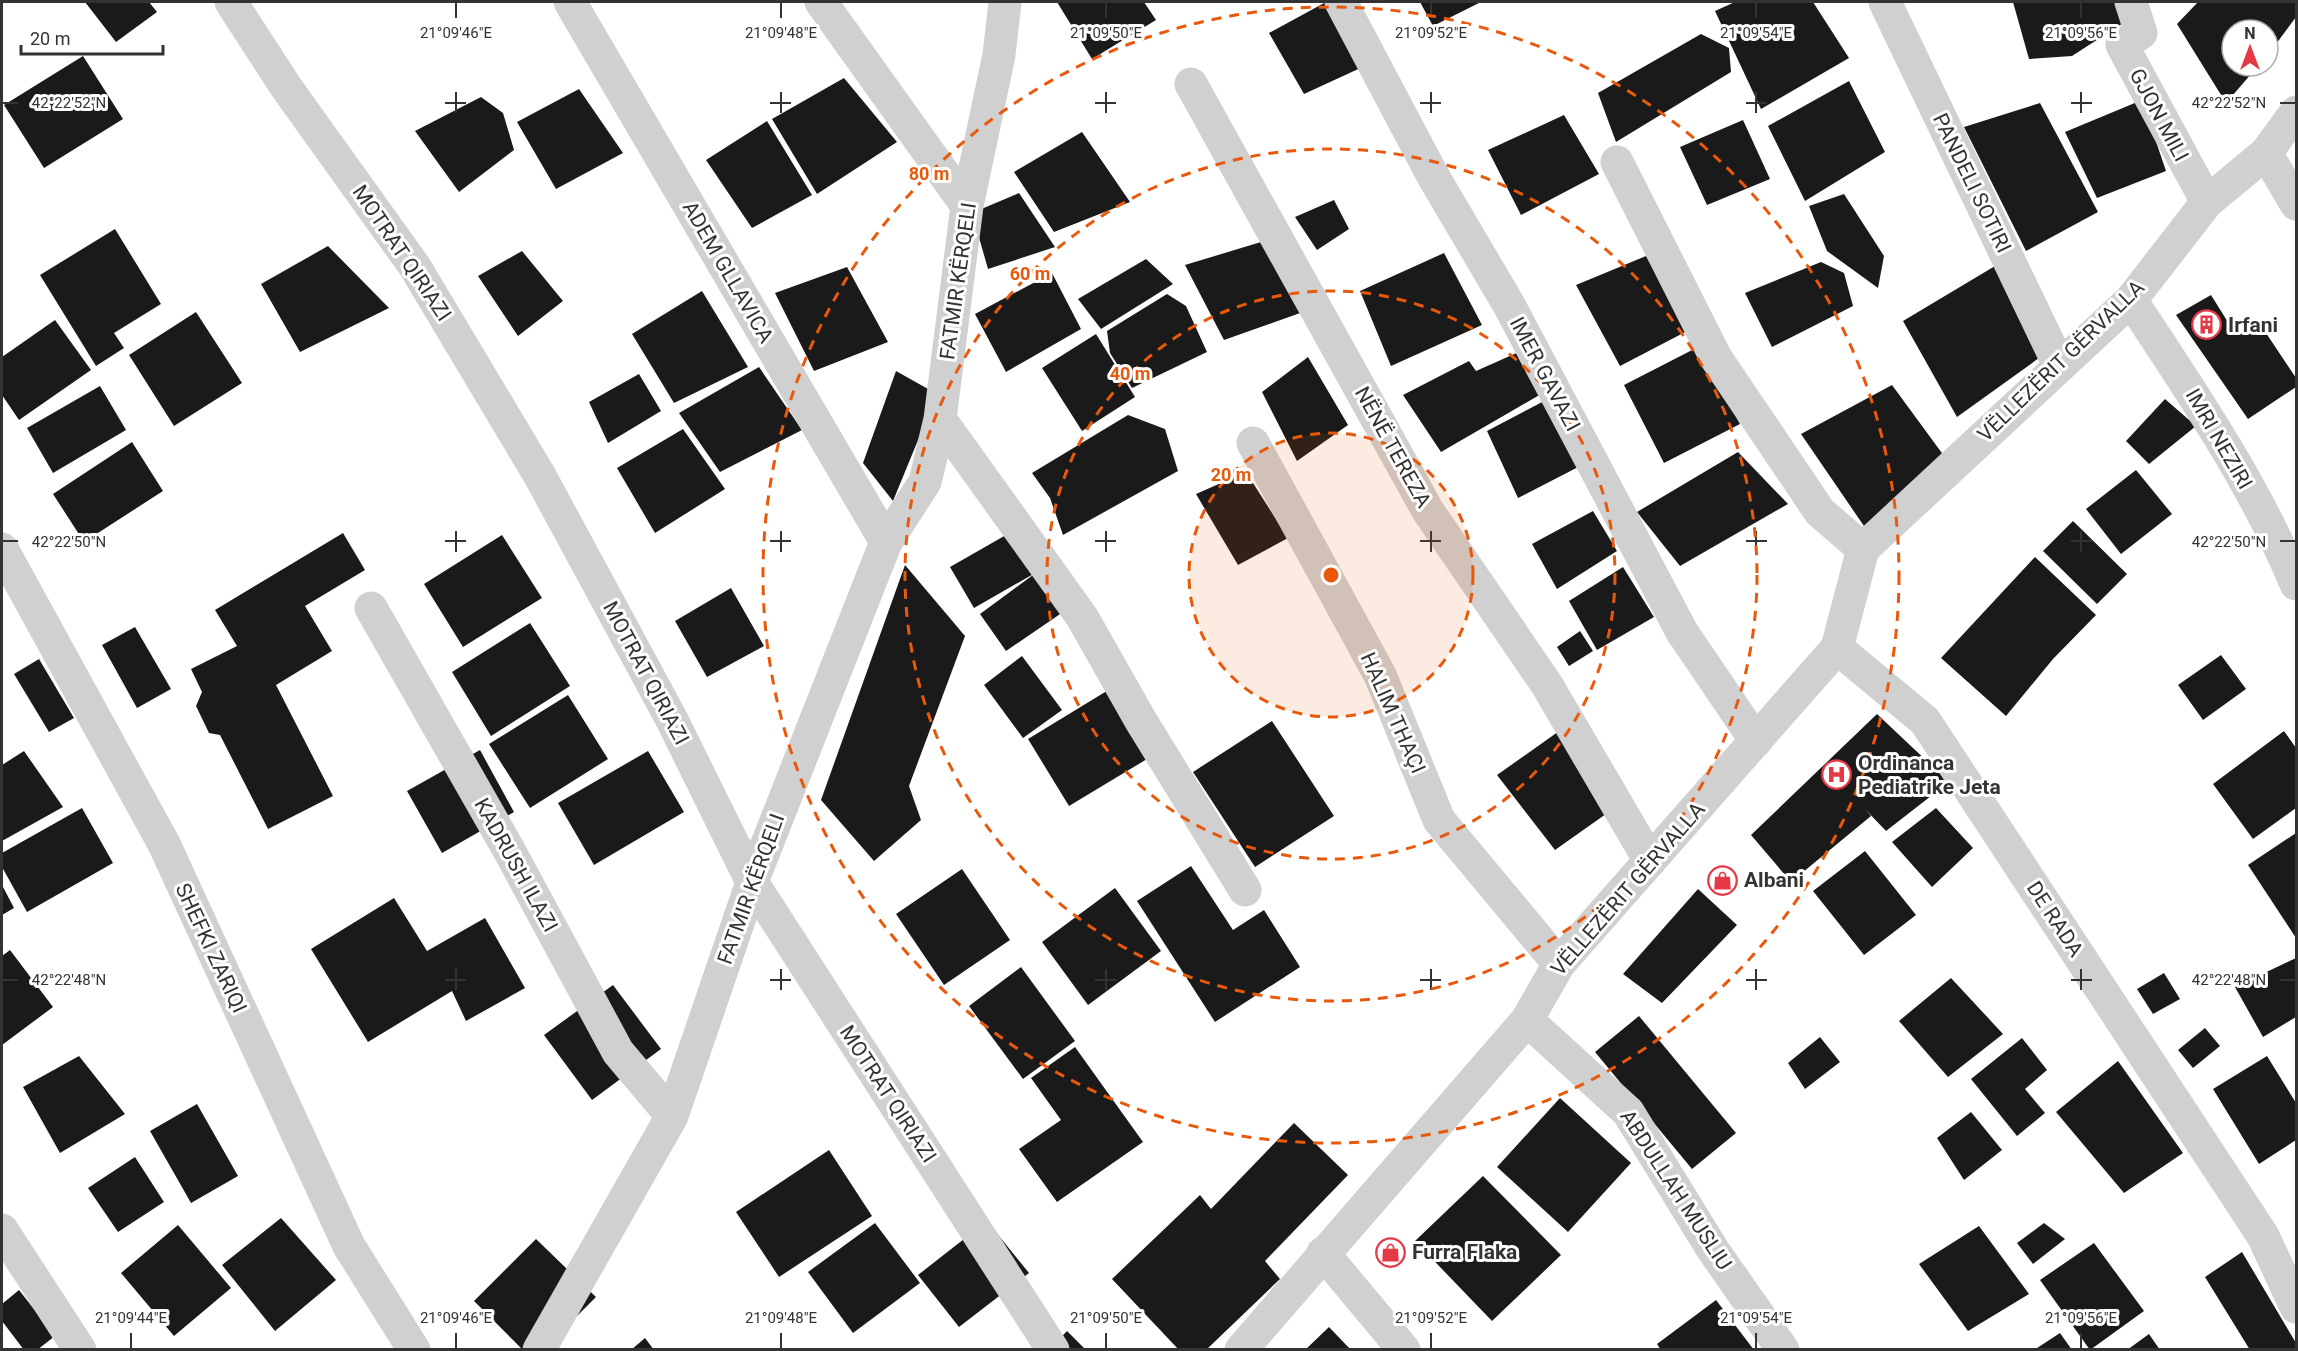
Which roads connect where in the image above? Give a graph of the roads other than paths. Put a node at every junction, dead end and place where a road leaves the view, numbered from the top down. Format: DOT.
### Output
graph roads {
  1 [pos="231,2"];
  2 [pos="570,2"];
  3 [pos="821,2"];
  4 [pos="1005,2"];
  5 [pos="1341,2"];
  6 [pos="1885,2"];
  7 [pos="2131,2"];
  8 [pos="1191,84"];
  9 [pos="2296,112"];
  10 [pos="2266,153"];
  11 [pos="1617,162"];
  12 [pos="2207,202"];
  13 [pos="2296,204"];
  14 [pos="967,206"];
  15 [pos="2131,300"];
  16 [pos="2059,365"];
  17 [pos="940,419"];
  18 [pos="1253,443"];
  19 [pos="886,542"];
  20 [pos="2,549"];
  21 [pos="1863,549"];
  22 [pos="2296,584"];
  23 [pos="371,608"];
  24 [pos="1837,648"];
  25 [pos="1756,741"];
  26 [pos="1650,861"];
  27 [pos="752,882"];
  28 [pos="1245,890"];
  29 [pos="1559,964"];
  30 [pos="1527,1020"];
  31 [pos="672,1116"];
  32 [pos="2,1230"];
  33 [pos="1323,1253"];
  34 [pos="2296,1307"];
  35 [pos="80,1350"];
  36 [pos="414,1350"];
  37 [pos="539,1350"];
  38 [pos="1053,1350"];
  39 [pos="1241,1350"];
  40 [pos="1404,1350"];
  41 [pos="1783,1350"];
  1 -- 27 [label="street, MOTRAT QIRIAZI"];
  2 -- 19 [label="street, ADEM GLLAVICA"];
  3 -- 14 [label="street"];
  4 -- 14 [label="street, FATMIR KËRQELI"];
  5 -- 25 [label="street, IMER GAVAZI"];
  6 -- 16 [label="street, PANDELI SOTIRI"];
  7 -- 12 [label="street, GJON MILI"];
  8 -- 26 [label="street, NËNË TEREZA"];
  9 -- 10 [label="street, VËLLEZËRIT GËRVALLA"];
  10 -- 12 [label="street, VËLLEZËRIT GËRVALLA"];
  10 -- 13 [label="street"];
  11 -- 21 [label="street"];
  12 -- 15 [label="street, VËLLEZËRIT GËRVALLA"];
  14 -- 17 [label="street, FATMIR KËRQELI"];
  15 -- 16 [label="street, VËLLEZËRIT GËRVALLA"];
  15 -- 22 [label="street, IMRI NEZIRI"];
  16 -- 21 [label="street, VËLLEZËRIT GËRVALLA"];
  17 -- 19 [label="street, FATMIR KËRQELI"];
  17 -- 28 [label="street"];
  18 -- 29 [label="street, HALIM THAÇI"];
  19 -- 27 [label="street, FATMIR KËRQELI"];
  20 -- 36 [label="street, SHEFKI ZARIQI"];
  21 -- 24 [label="street, VËLLEZËRIT GËRVALLA"];
  23 -- 31 [label="street, KADRUSH ILAZI"];
  24 -- 25 [label="street, VËLLEZËRIT GËRVALLA"];
  24 -- 34 [label="street, DE RADA"];
  25 -- 26 [label="street, VËLLEZËRIT GËRVALLA"];
  26 -- 29 [label="street, VËLLEZËRIT GËRVALLA"];
  27 -- 31 [label="street, FATMIR KËRQELI"];
  27 -- 38 [label="street, MOTRAT QIRIAZI"];
  29 -- 30 [label="street, VËLLEZËRIT GËRVALLA"];
  30 -- 33 [label="street, VËLLEZËRIT GËRVALLA"];
  30 -- 41 [label="street, ABDULLAH MUSLIU"];
  31 -- 37 [label="street, FATMIR KËRQELI"];
  32 -- 35 [label="street"];
  33 -- 39 [label="street, VËLLEZËRIT GËRVALLA"];
  33 -- 40 [label="street"];
}
